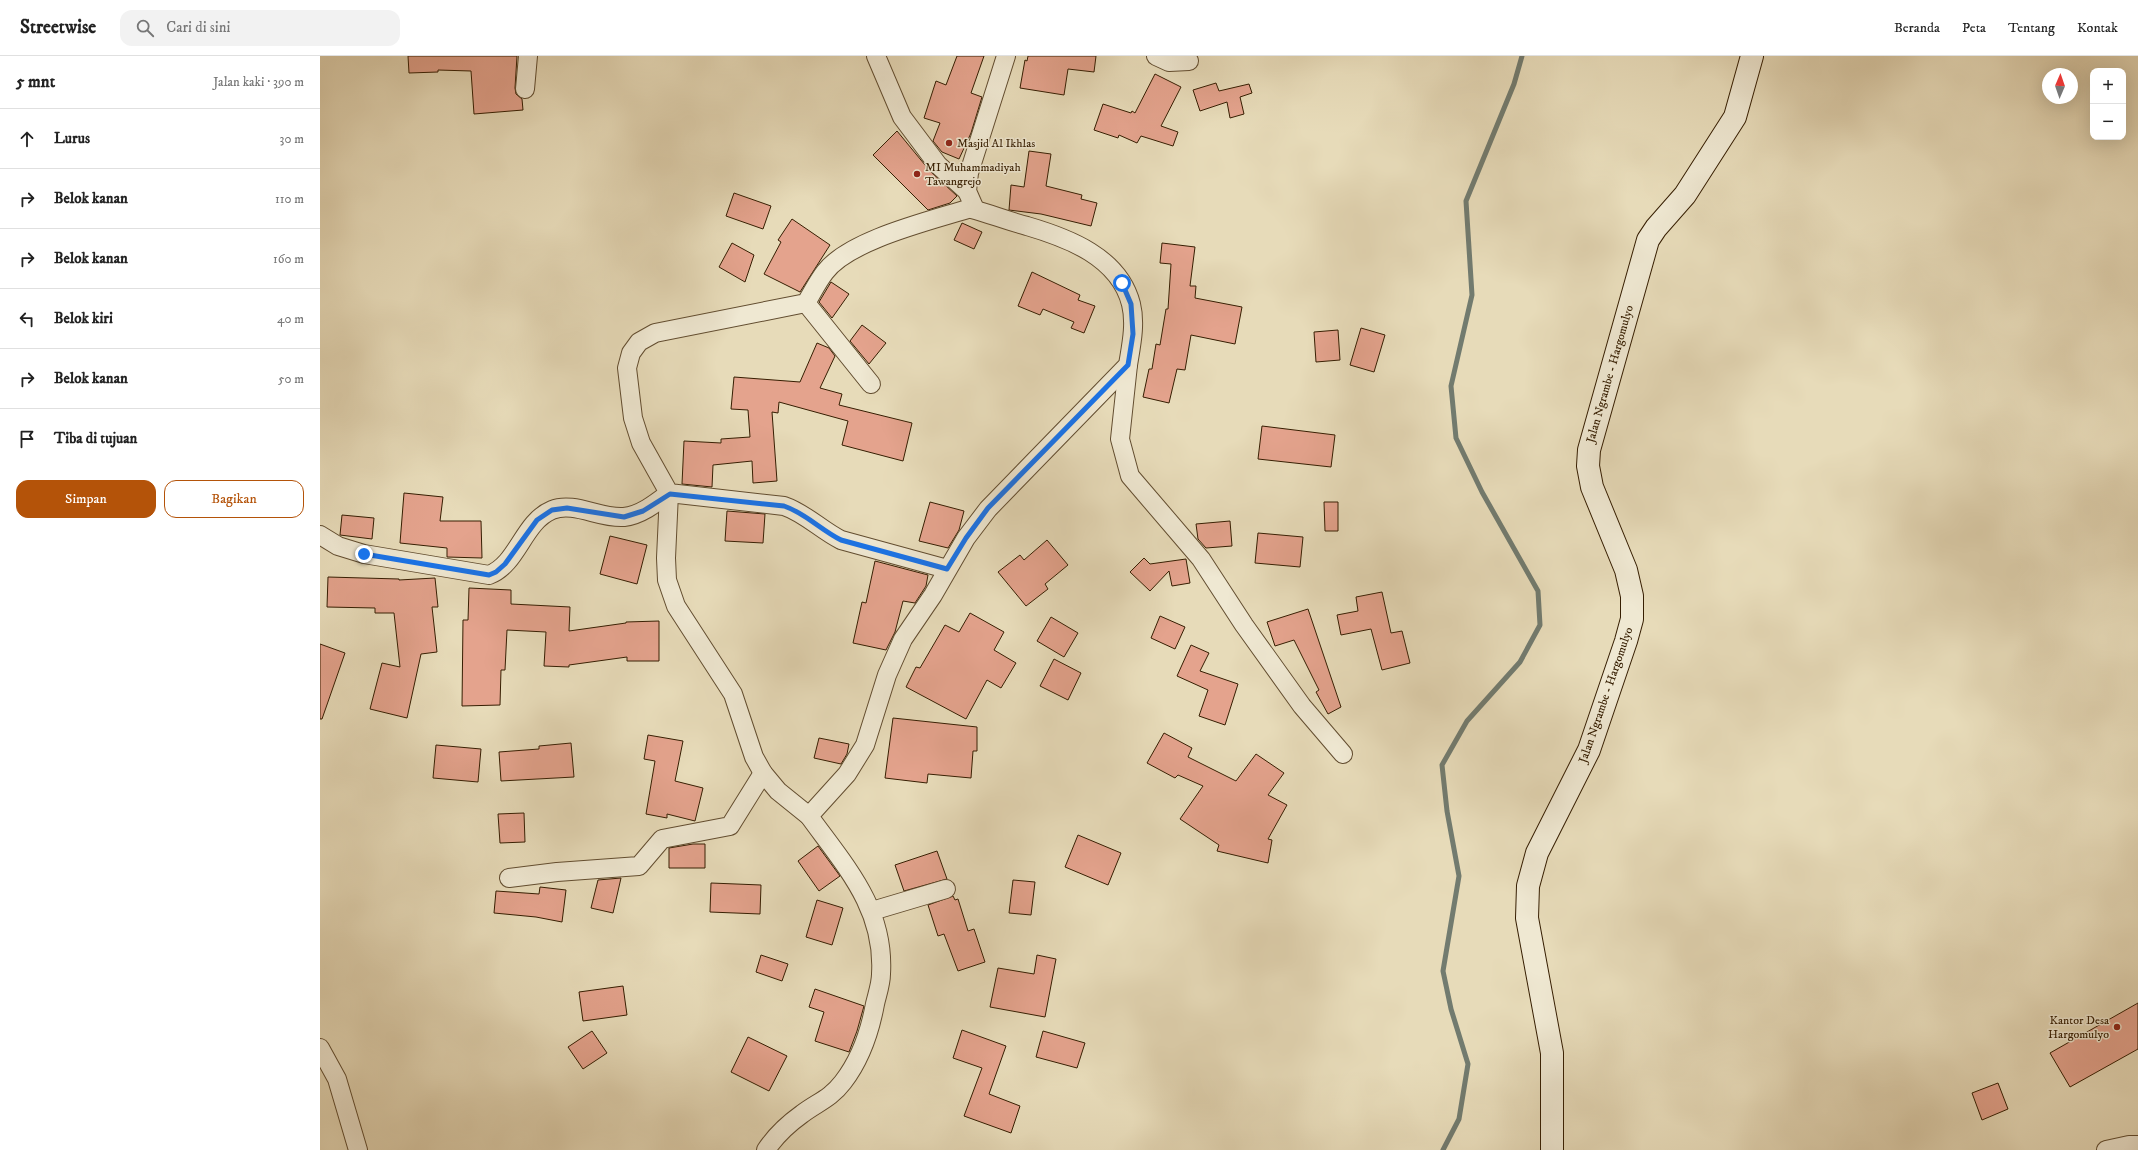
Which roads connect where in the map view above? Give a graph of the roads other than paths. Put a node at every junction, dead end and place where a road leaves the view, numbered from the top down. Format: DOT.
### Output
graph roads {
  1 [pos="528,56"];
  2 [pos="876,56"];
  3 [pos="1006,56"];
  4 [pos="1156,56"];
  5 [pos="1752,56"];
  6 [pos="1189,61"];
  7 [pos="525,89"];
  8 [pos="971,199"];
  9 [pos="806,303"];
  10 [pos="1128,365"];
  11 [pos="871,384"];
  12 [pos="670,494"];
  13 [pos="320,535"];
  14 [pos="947,569"];
  15 [pos="1343,754"];
  16 [pos="763,773"];
  17 [pos="809,816"];
  18 [pos="509,878"];
  19 [pos="946,889"];
  20 [pos="872,911"];
  21 [pos="320,1048"];
  22 [pos="2138,1145"];
  23 [pos="358,1150"];
  24 [pos="766,1150"];
  25 [pos="1552,1150"];
  26 [pos="2106,1150"];
  1 -- 7 [label="street"];
  2 -- 8 [label="street"];
  3 -- 8 [label="street"];
  4 -- 6 [label="street"];
  5 -- 25 [label="main road, Jalan Ngrambe - Hargomulyo"];
  8 -- 9 [label="street"];
  8 -- 10 [label="street"];
  9 -- 11 [label="street"];
  9 -- 12 [label="street"];
  10 -- 14 [label="street"];
  10 -- 15 [label="street"];
  12 -- 13 [label="street"];
  12 -- 14 [label="street"];
  12 -- 16 [label="street"];
  14 -- 17 [label="street"];
  16 -- 17 [label="street"];
  16 -- 18 [label="street"];
  17 -- 20 [label="street"];
  19 -- 20 [label="street"];
  20 -- 24 [label="street"];
  21 -- 23 [label="street"];
  22 -- 26 [label="street"];
}
